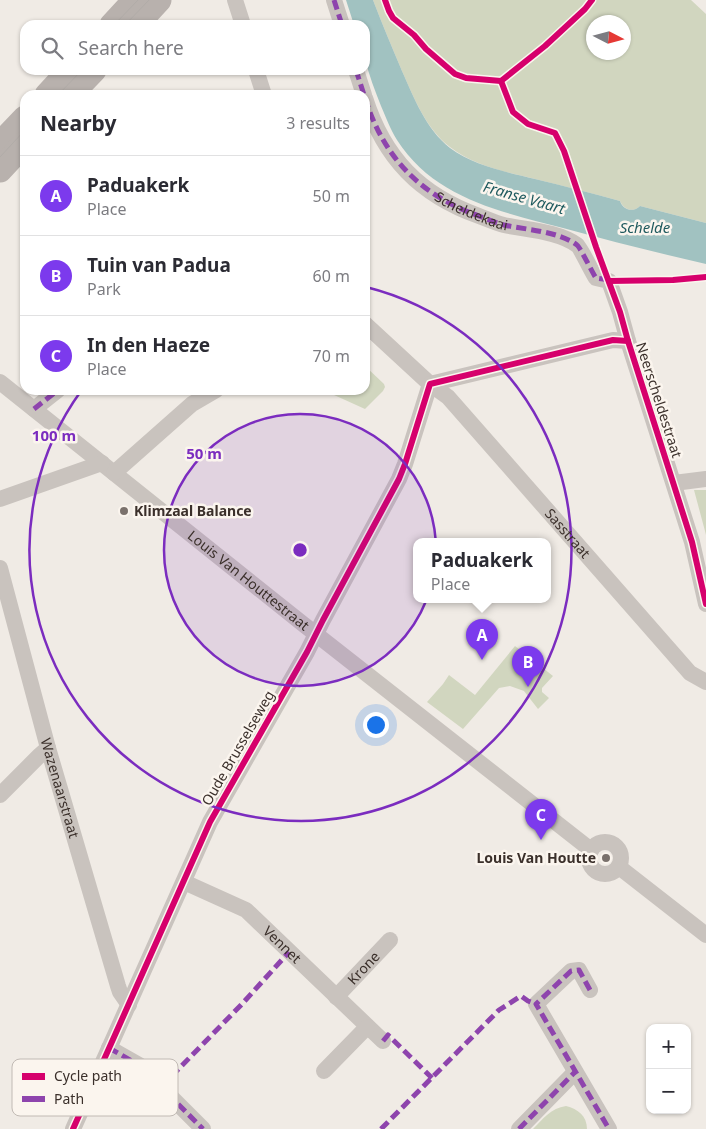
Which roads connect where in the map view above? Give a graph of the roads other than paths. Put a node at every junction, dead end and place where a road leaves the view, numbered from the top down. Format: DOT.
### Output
graph roads {
  1 [pos="135,0"];
  2 [pos="159,0"];
  3 [pos="235,0"];
  4 [pos="334,0"];
  5 [pos="117,20"];
  6 [pos="141,20"];
  7 [pos="241,20"];
  8 [pos="340,20"];
  9 [pos="65,75"];
  10 [pos="89,75"];
  11 [pos="258,75"];
  12 [pos="358,75"];
  13 [pos="52,90"];
  14 [pos="75,90"];
  15 [pos="262,90"];
  16 [pos="363,90"];
  17 [pos="370,111"];
  18 [pos="20,123"];
  19 [pos="0,144"];
  20 [pos="20,148"];
  21 [pos="0,170"];
  22 [pos="370,329"];
  23 [pos="628,341"];
  24 [pos="0,382"];
  25 [pos="430,384"];
  26 [pos="52,395"];
  27 [pos="207,395"];
  28 [pos="34,409"];
  29 [pos="108,468"];
  30 [pos="706,479"];
  31 [pos="674,483"];
  32 [pos="0,499"];
  33 [pos="0,568"];
  34 [pos="706,604"];
  35 [pos="316,634"];
  36 [pos="706,682"];
  37 [pos="48,748"];
  38 [pos="0,795"];
  39 [pos="184,882"];
  40 [pos="706,935"];
  41 [pos="390,940"];
  42 [pos="590,990"];
  43 [pos="336,997"];
  44 [pos="129,1005"];
  45 [pos="367,1027"];
  46 [pos="383,1042"];
  47 [pos="109,1048"];
  48 [pos="104,1059"];
  49 [pos="128,1059"];
  50 [pos="324,1071"];
  51 [pos="576,1072"];
  52 [pos="178,1104"];
  53 [pos="79,1116"];
  54 [pos="73,1129"];
  55 [pos="203,1129"];
  56 [pos="519,1129"];
  57 [pos="609,1129"];
  1 -- 5 [label="main road"];
  2 -- 6 [label="main road"];
  3 -- 7 [label="street"];
  4 -- 8 [label="street"];
  9 -- 13 [label="main road"];
  10 -- 14 [label="main road"];
  11 -- 15 [label="street"];
  12 -- 16 [label="street, Scheldekaai"];
  17 -- 23 [label="street, Scheldekaai"];
  18 -- 19 [label="main road"];
  20 -- 21 [label="main road"];
  22 -- 25 [label="street, Sasstraat"];
  23 -- 25 [label="street, Neerscheldestraat"];
  23 -- 31 [label="street, Neerscheldestraat"];
  24 -- 28 [label="street, Louis Van Houttestraat"];
  25 -- 35 [label="street, Oude Brusselseweg"];
  25 -- 36 [label="street, Sasstraat"];
  26 -- 28 [label="street"];
  27 -- 29 [label="street"];
  28 -- 29 [label="street, Louis Van Houttestraat"];
  29 -- 32 [label="street"];
  29 -- 35 [label="street, Louis Van Houttestraat"];
  30 -- 31 [label="street"];
  31 -- 34 [label="street, Neerscheldestraat"];
  33 -- 37 [label="street, Wazenaarstraat"];
  35 -- 39 [label="street, Oude Brusselseweg"];
  35 -- 40 [label="street, Louis Van Houttestraat"];
  37 -- 38 [label="street"];
  37 -- 44 [label="street, Wazenaarstraat"];
  39 -- 43 [label="street, Vennet"];
  39 -- 44 [label="street, Oude Brusselseweg"];
  41 -- 43 [label="street, Krone"];
  42 -- 51 [label="street"];
  43 -- 45 [label="street, Vennet"];
  44 -- 47 [label="street, Oude Brusselseweg"];
  45 -- 46 [label="street, Vennet"];
  45 -- 50 [label="street"];
  47 -- 48 [label="street, Oude Brusselseweg"];
  47 -- 49 [label="street"];
  51 -- 56 [label="street"];
  51 -- 57 [label="street"];
  52 -- 55 [label="street"];
  53 -- 54 [label="street, Oude Brusselseweg"];
}
